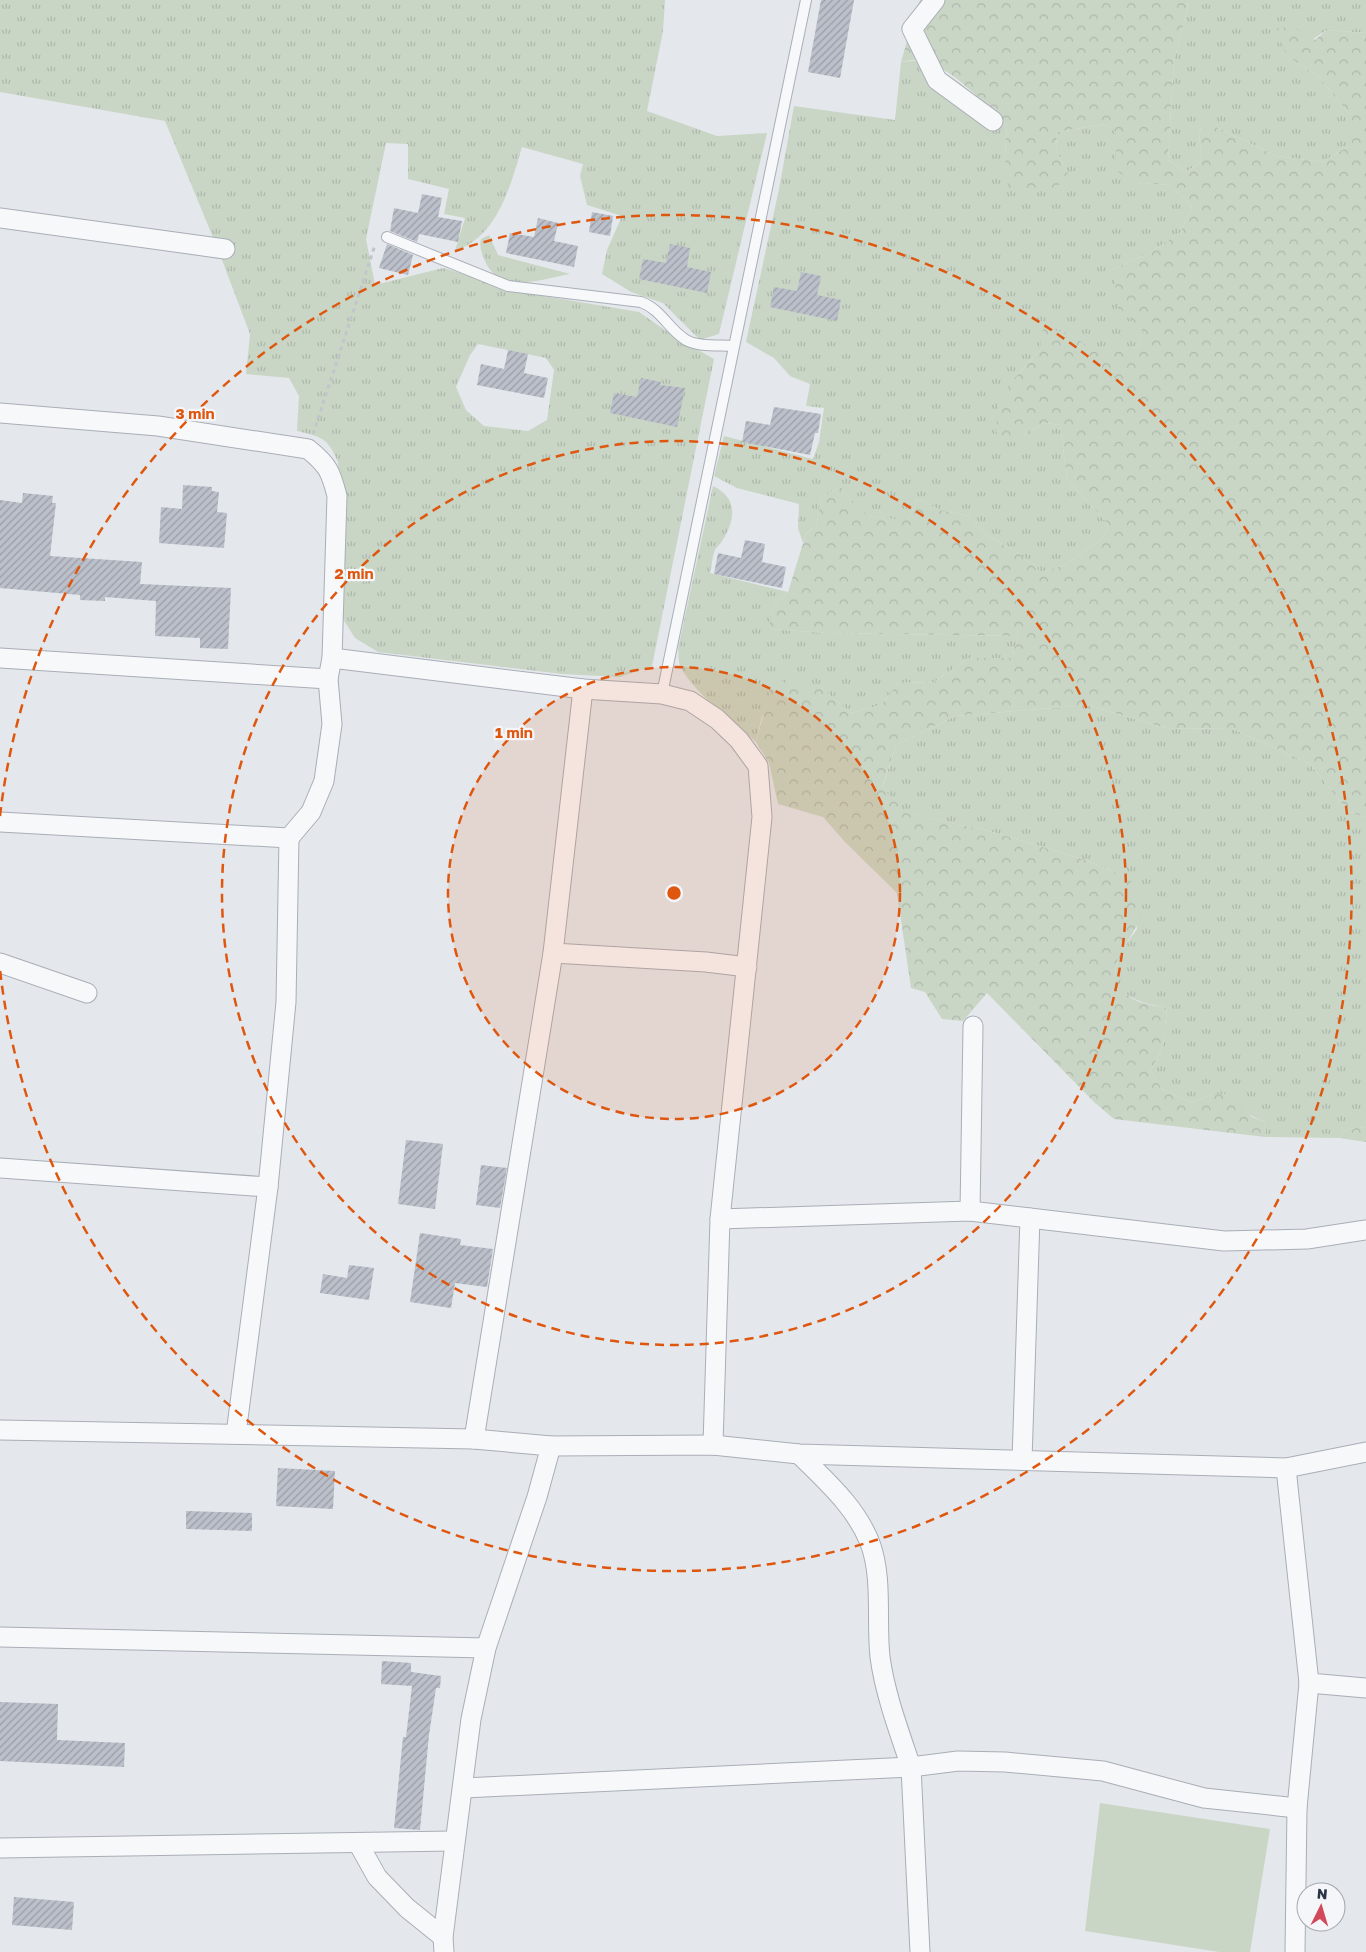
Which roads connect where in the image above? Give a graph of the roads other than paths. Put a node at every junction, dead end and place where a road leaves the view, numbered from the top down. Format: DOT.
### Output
graph roads {
  1 [pos="806,0"];
  2 [pos="935,0"];
  3 [pos="993,121"];
  4 [pos="0,218"];
  5 [pos="387,237"];
  6 [pos="225,249"];
  7 [pos="733,346"];
  8 [pos="0,413"];
  9 [pos="0,658"];
  10 [pos="332,658"];
  11 [pos="328,679"];
  12 [pos="583,689"];
  13 [pos="662,694"];
  14 [pos="0,822"];
  15 [pos="289,838"];
  16 [pos="553,953"];
  17 [pos="0,963"];
  18 [pos="747,967"];
  19 [pos="87,994"];
  20 [pos="973,1026"];
  21 [pos="0,1168"];
  22 [pos="268,1187"];
  23 [pos="970,1211"];
  24 [pos="1030,1218"];
  25 [pos="720,1219"];
  26 [pos="1366,1230"];
  27 [pos="0,1430"];
  28 [pos="236,1434"];
  29 [pos="474,1440"];
  30 [pos="713,1445"];
  31 [pos="550,1446"];
  32 [pos="1366,1452"];
  33 [pos="799,1454"];
  34 [pos="1022,1460"];
  35 [pos="1286,1468"];
  36 [pos="0,1637"];
  37 [pos="486,1648"];
  38 [pos="1309,1683"];
  39 [pos="1366,1688"];
  40 [pos="911,1767"];
  41 [pos="464,1788"];
  42 [pos="1297,1808"];
  43 [pos="454,1841"];
  44 [pos="358,1843"];
  45 [pos="0,1848"];
  46 [pos="443,1944"];
  47 [pos="920,1952"];
  48 [pos="1295,1952"];
  1 -- 7 [label="lane"];
  2 -- 3 [label="street"];
  4 -- 6 [label="street"];
  5 -- 7 [label="lane"];
  7 -- 13 [label="lane"];
  8 -- 10 [label="street"];
  9 -- 11 [label="street"];
  10 -- 11 [label="street"];
  10 -- 12 [label="street"];
  11 -- 15 [label="street"];
  12 -- 13 [label="street"];
  12 -- 16 [label="street"];
  13 -- 18 [label="street"];
  14 -- 15 [label="street"];
  15 -- 22 [label="street"];
  16 -- 18 [label="street"];
  16 -- 29 [label="street"];
  17 -- 19 [label="street"];
  18 -- 25 [label="street"];
  20 -- 23 [label="street"];
  21 -- 22 [label="street"];
  22 -- 28 [label="street"];
  23 -- 24 [label="street"];
  23 -- 25 [label="street"];
  24 -- 26 [label="street"];
  24 -- 34 [label="street"];
  25 -- 30 [label="street"];
  27 -- 28 [label="street"];
  28 -- 29 [label="street"];
  29 -- 31 [label="street"];
  30 -- 31 [label="street"];
  30 -- 33 [label="street"];
  31 -- 37 [label="street"];
  32 -- 35 [label="street"];
  33 -- 34 [label="street"];
  33 -- 40 [label="street"];
  34 -- 35 [label="street"];
  35 -- 38 [label="street"];
  36 -- 37 [label="street"];
  37 -- 41 [label="street"];
  38 -- 39 [label="street"];
  38 -- 42 [label="street"];
  40 -- 41 [label="street"];
  40 -- 42 [label="street"];
  40 -- 47 [label="street"];
  41 -- 43 [label="street"];
  42 -- 48 [label="street"];
  43 -- 44 [label="street"];
  43 -- 46 [label="street"];
  44 -- 45 [label="street"];
  44 -- 46 [label="street"];
}
